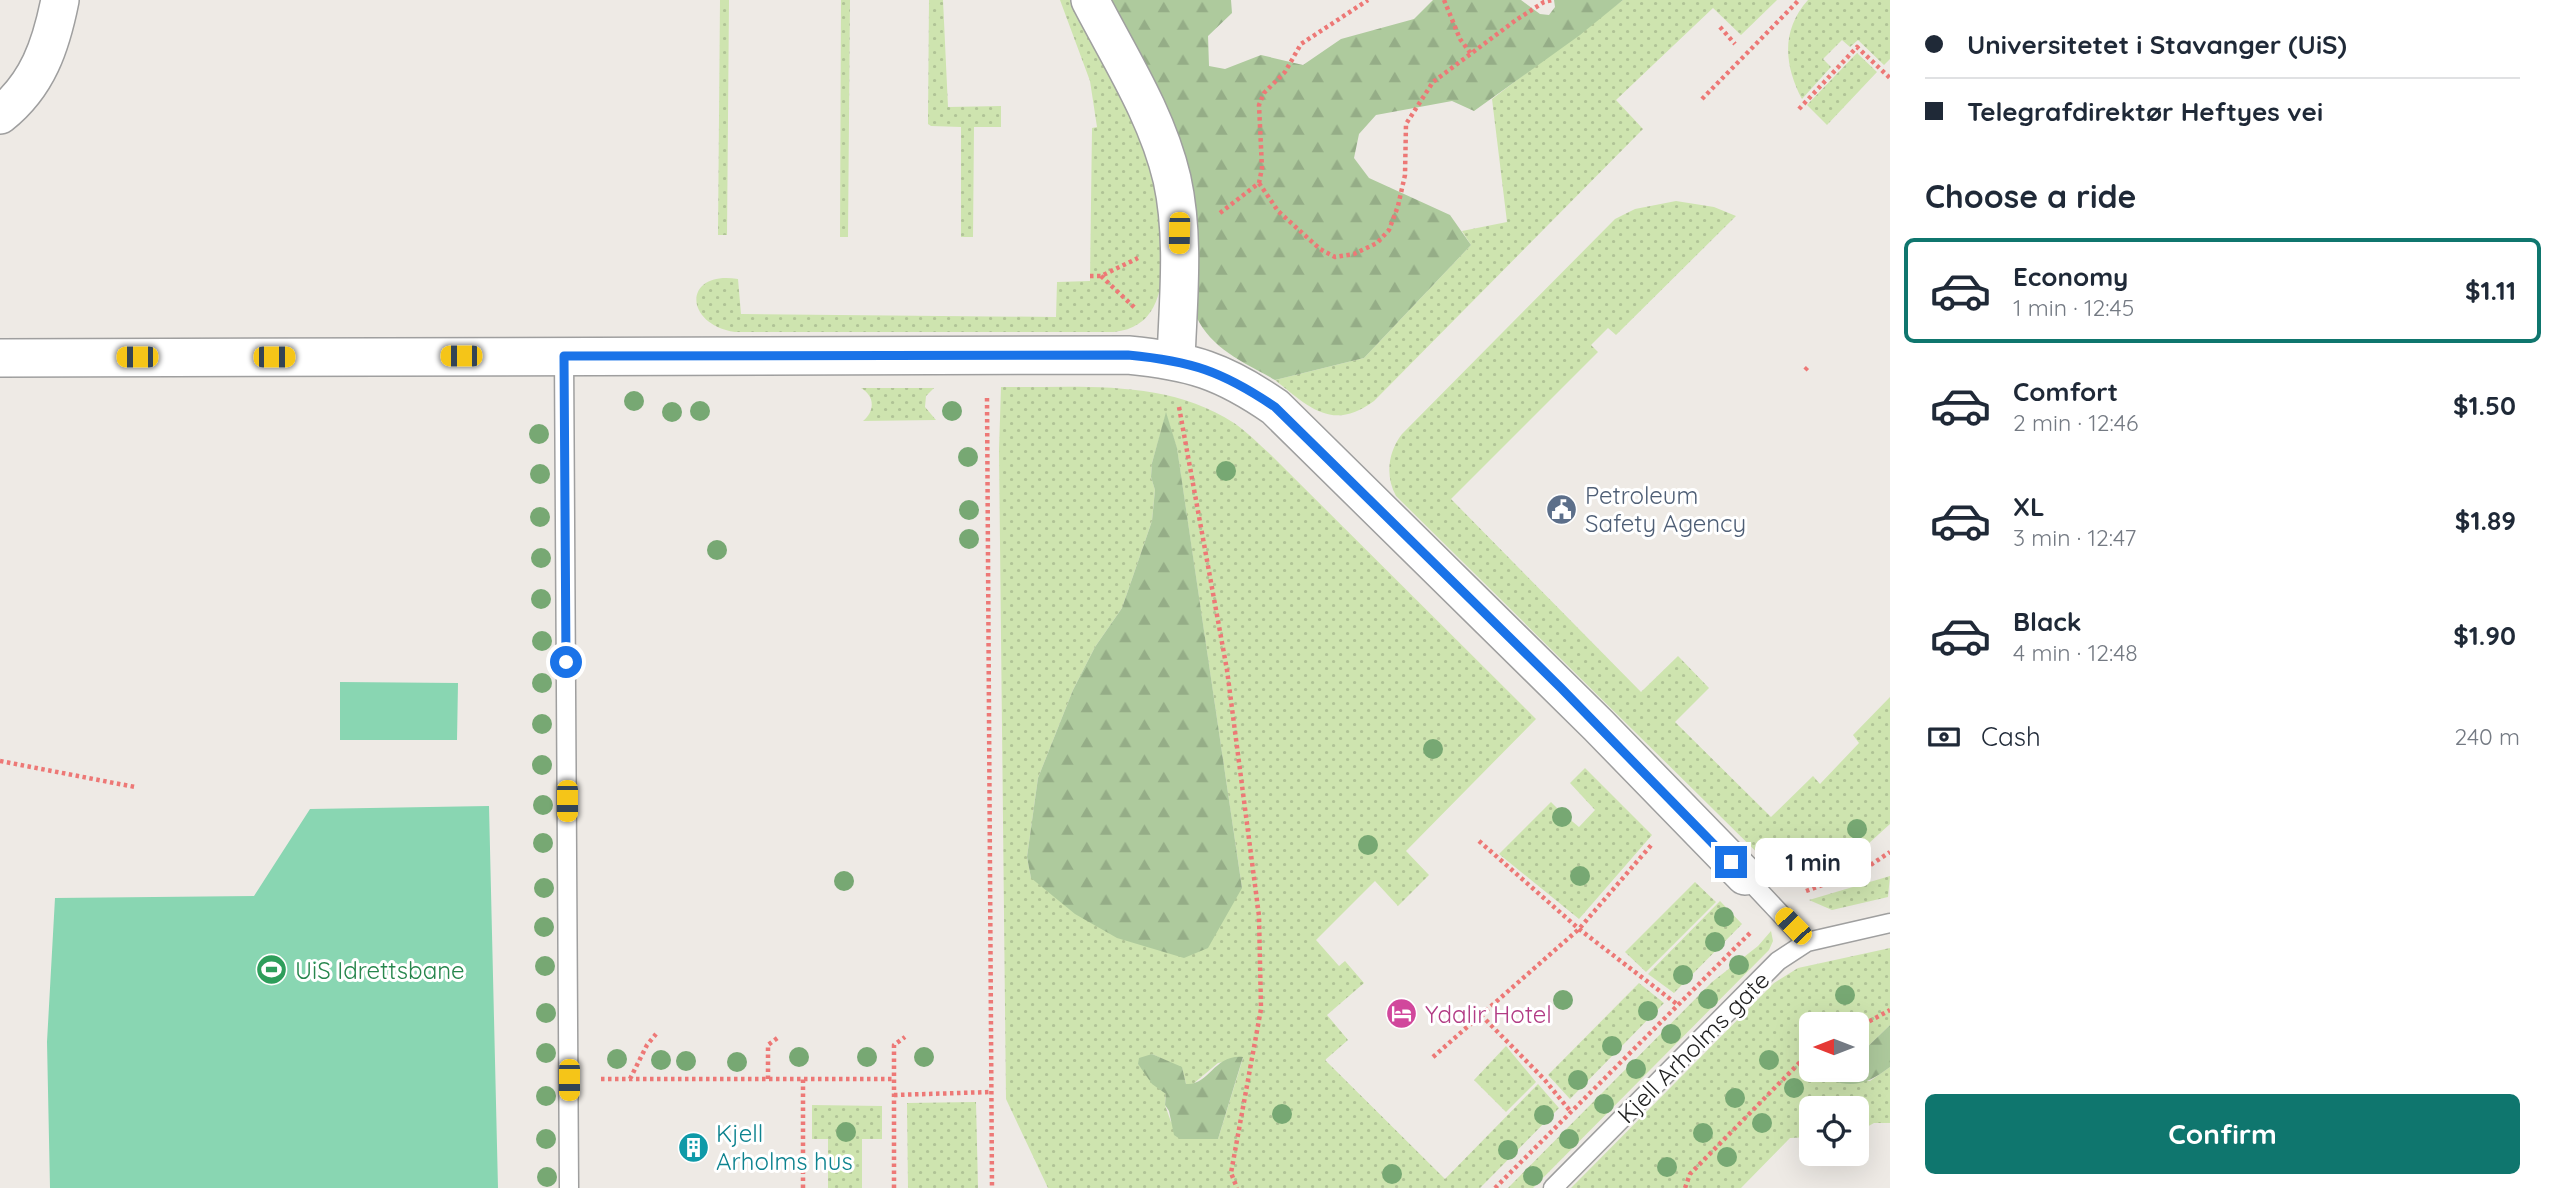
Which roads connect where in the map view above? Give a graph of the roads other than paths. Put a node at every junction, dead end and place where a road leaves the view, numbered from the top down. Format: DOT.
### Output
graph roads {
  1 [pos="60,0"];
  2 [pos="1090,0"];
  3 [pos="0,115"];
  4 [pos="564,356"];
  5 [pos="0,358"];
  6 [pos="1177,360"];
  7 [pos="1745,876"];
  8 [pos="1890,923"];
  9 [pos="1807,942"];
  10 [pos="569,1188"];
  11 [pos="1553,1188"];
  1 -- 3 [label="street"];
  2 -- 6 [label="street"];
  4 -- 5 [label="street"];
  4 -- 6 [label="street"];
  4 -- 10 [label="lane"];
  6 -- 7 [label="street"];
  7 -- 9 [label="lane"];
  8 -- 9 [label="lane, Kjell Arholms gate"];
  9 -- 11 [label="lane, Kjell Arholms gate"];
}
